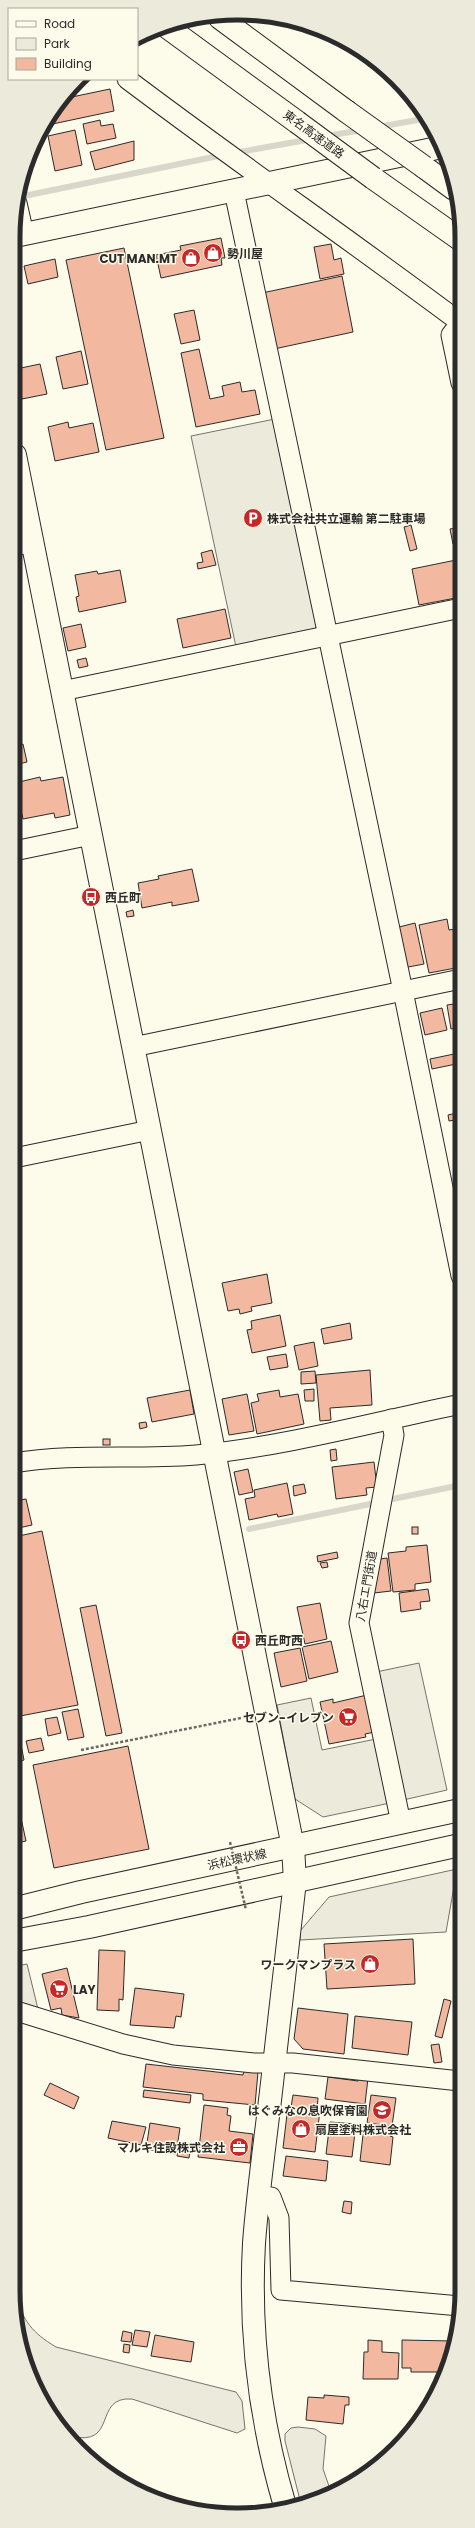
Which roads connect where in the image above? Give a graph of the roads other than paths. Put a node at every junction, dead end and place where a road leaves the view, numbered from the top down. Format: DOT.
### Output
graph roads {
  1 [pos="223,20"];
  2 [pos="172,31"];
  3 [pos="128,80"];
  4 [pos="436,148"];
  5 [pos="261,179"];
  6 [pos="449,184"];
  7 [pos="234,191"];
  8 [pos="20,223"];
  9 [pos="455,235"];
  10 [pos="455,318"];
  11 [pos="455,330"];
  12 [pos="455,354"];
  13 [pos="20,511"];
  14 [pos="23,544"];
  15 [pos="455,609"];
  16 [pos="328,636"];
  17 [pos="62,691"];
  18 [pos="91,836"];
  19 [pos="20,850"];
  20 [pos="455,980"];
  21 [pos="403,991"];
  22 [pos="133,1047"];
  23 [pos="150,1130"];
  24 [pos="20,1157"];
  25 [pos="455,1247"];
  26 [pos="455,1405"];
  27 [pos="391,1419"];
  28 [pos="215,1453"];
  29 [pos="20,1462"];
  30 [pos="455,1811"];
  31 [pos="401,1823"];
  32 [pos="455,1846"];
  33 [pos="293,1847"];
  34 [pos="295,1881"];
  35 [pos="20,1907"];
  36 [pos="20,1940"];
  37 [pos="20,2012"];
  38 [pos="275,2063"];
  39 [pos="455,2080"];
  40 [pos="259,2196"];
  41 [pos="455,2306"];
  42 [pos="284,2503"];
  1 -- 6 [label="main road, bridge"];
  2 -- 9 [label="main road, 東名高速道路, bridge"];
  3 -- 5 [label="street"];
  4 -- 5 [label="main road"];
  5 -- 7 [label="main road"];
  5 -- 10 [label="street"];
  7 -- 8 [label="main road"];
  7 -- 16 [label="street"];
  11 -- 12 [label="street"];
  13 -- 14 [label="main road"];
  14 -- 17 [label="main road"];
  15 -- 16 [label="street"];
  16 -- 17 [label="street"];
  16 -- 21 [label="street"];
  17 -- 18 [label="main road"];
  18 -- 19 [label="street"];
  18 -- 22 [label="main road"];
  20 -- 21 [label="street"];
  21 -- 22 [label="street"];
  21 -- 25 [label="street"];
  22 -- 23 [label="main road"];
  23 -- 24 [label="street"];
  23 -- 28 [label="main road"];
  26 -- 27 [label="street"];
  27 -- 28 [label="street"];
  27 -- 31 [label="street, 八右エ門街道"];
  28 -- 29 [label="street"];
  28 -- 33 [label="main road"];
  30 -- 31 [label="main road, 浜松環状線"];
  31 -- 33 [label="main road, 浜松環状線"];
  32 -- 34 [label="main road"];
  33 -- 34 [label="main road"];
  33 -- 35 [label="main road, 浜松環状線"];
  34 -- 36 [label="main road"];
  34 -- 38 [label="main road"];
  37 -- 38 [label="street"];
  38 -- 39 [label="street"];
  38 -- 40 [label="main road"];
  40 -- 41 [label="street"];
  40 -- 42 [label="main road"];
}
